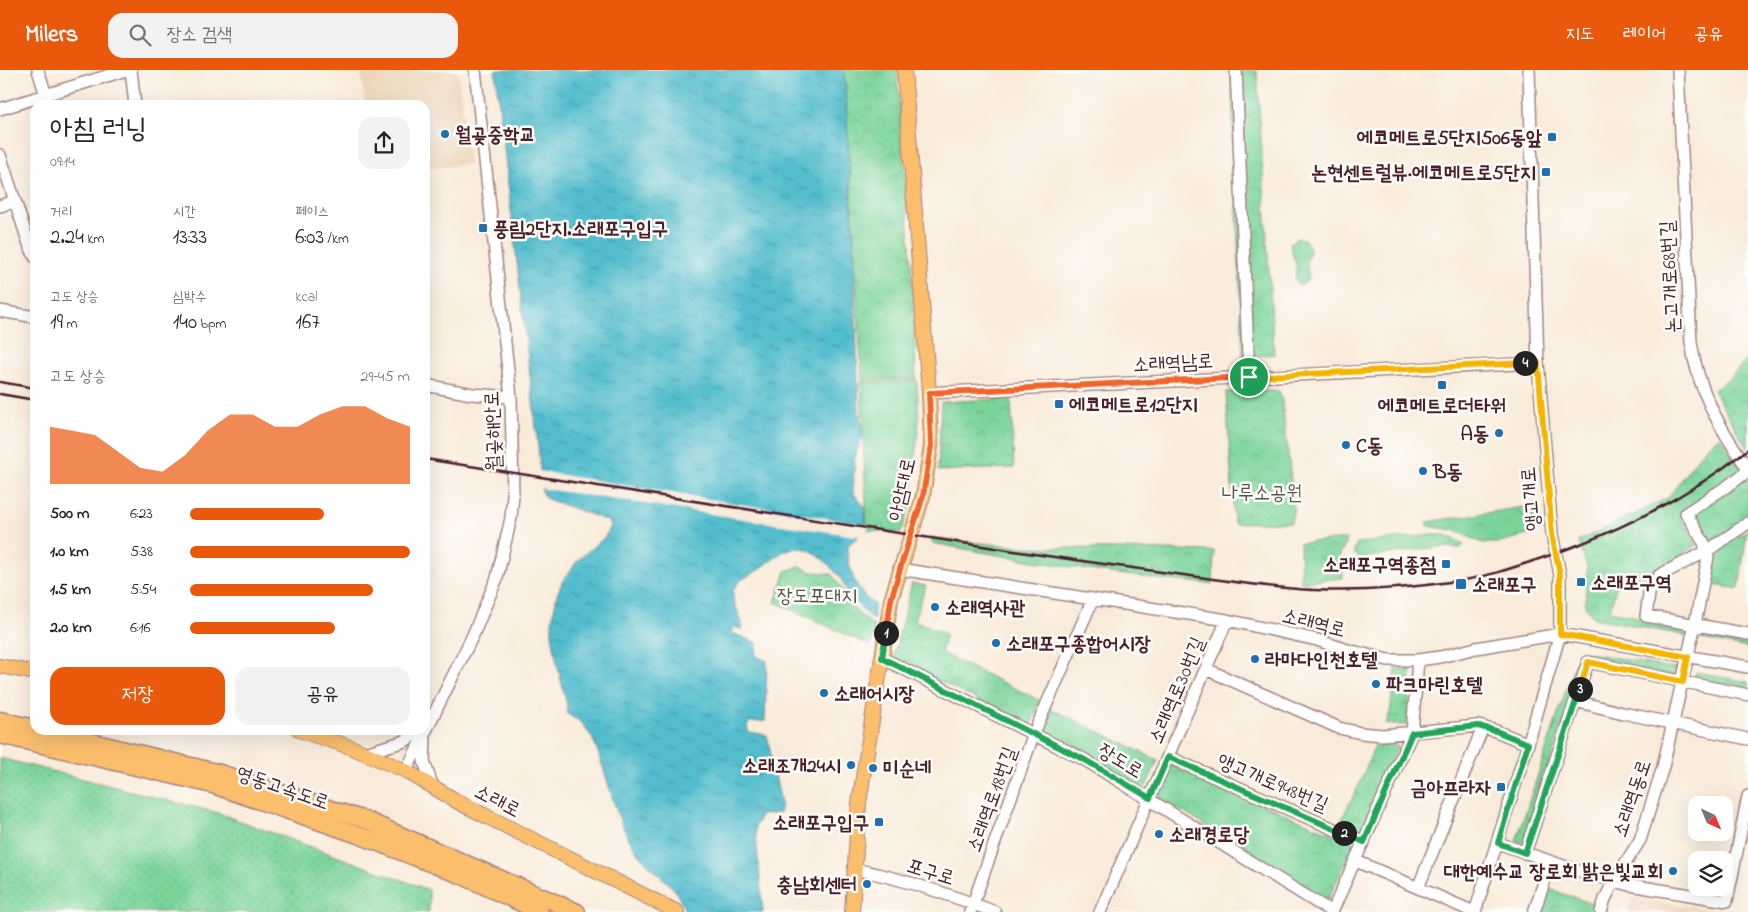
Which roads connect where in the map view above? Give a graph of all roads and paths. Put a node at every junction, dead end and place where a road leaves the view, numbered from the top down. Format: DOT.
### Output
graph roads {
  1 [pos="38,70"];
  2 [pos="126,70"];
  3 [pos="130,70"];
  4 [pos="475,70"];
  5 [pos="904,70"];
  6 [pos="1236,70"];
  7 [pos="1529,70"];
  8 [pos="1678,70"];
  9 [pos="47,100"];
  10 [pos="133,100"];
  11 [pos="30,103"];
  12 [pos="0,109"];
  13 [pos="0,155"];
  14 [pos="15,202"];
  15 [pos="0,206"];
  16 [pos="30,247"];
  17 [pos="0,311"];
  18 [pos="30,315"];
  19 [pos="1538,363"];
  20 [pos="1249,377"];
  21 [pos="430,386"];
  22 [pos="929,393"];
  23 [pos="511,397"];
  24 [pos="1748,470"];
  25 [pos="1748,524"];
  26 [pos="1707,551"];
  27 [pos="900,569"];
  28 [pos="1093,599"];
  29 [pos="1227,620"];
  30 [pos="1695,624"];
  31 [pos="1560,634"];
  32 [pos="1748,634"];
  33 [pos="1688,657"];
  34 [pos="882,658"];
  35 [pos="1418,660"];
  36 [pos="0,666"];
  37 [pos="1748,667"];
  38 [pos="1206,669"];
  39 [pos="30,672"];
  40 [pos="1683,682"];
  41 [pos="1748,695"];
  42 [pos="1575,701"];
  43 [pos="430,719"];
  44 [pos="0,720"];
  45 [pos="1674,723"];
  46 [pos="30,727"];
  47 [pos="1483,727"];
  48 [pos="1034,733"];
  49 [pos="1412,733"];
  50 [pos="0,735"];
  51 [pos="64,735"];
  52 [pos="313,735"];
  53 [pos="414,735"];
  54 [pos="422,735"];
  55 [pos="425,735"];
  56 [pos="1748,739"];
  57 [pos="1528,744"];
  58 [pos="365,753"];
  59 [pos="1168,757"];
  60 [pos="406,771"];
  61 [pos="432,786"];
  62 [pos="1748,796"];
  63 [pos="1150,798"];
  64 [pos="1364,842"];
  65 [pos="1498,843"];
  66 [pos="1525,853"];
  67 [pos="1356,861"];
  68 [pos="1550,862"];
  69 [pos="854,869"];
  70 [pos="1614,880"];
  71 [pos="1418,888"];
  72 [pos="972,908"];
  73 [pos="540,912"];
  74 [pos="578,912"];
  75 [pos="677,912"];
  76 [pos="852,912"];
  77 [pos="995,912"];
  78 [pos="1100,912"];
  79 [pos="1332,912"];
  80 [pos="1475,912"];
  81 [pos="1534,912"];
  82 [pos="1602,912"];
  1 -- 9 [label="street"];
  2 -- 9 [label="street"];
  3 -- 10 [label="street"];
  4 -- 23 [label="street, 월곶해안로"];
  5 -- 22 [label="main road, 아암대로"];
  6 -- 20 [label="street"];
  7 -- 19 [label="street, 앵고개로"];
  8 -- 24 [label="street, 논고개로68번길"];
  11 -- 12 [label="street"];
  13 -- 14 [label="street"];
  14 -- 15 [label="street"];
  14 -- 16 [label="street"];
  17 -- 18 [label="street"];
  19 -- 20 [label="street, 소래역남로"];
  19 -- 31 [label="street, 앵고개로"];
  20 -- 22 [label="street, 소래역남로"];
  21 -- 23 [label="street"];
  22 -- 27 [label="main road, 아암대로"];
  23 -- 43 [label="street, 월곶해안로"];
  24 -- 26 [label="street"];
  25 -- 26 [label="street"];
  26 -- 30 [label="street, 소래역동로"];
  26 -- 30 [label="street"];
  27 -- 28 [label="street, 소래역로"];
  27 -- 34 [label="main road, 아암대로"];
  28 -- 29 [label="street, 소래역로"];
  28 -- 48 [label="street, 소래역로18번길"];
  29 -- 35 [label="street, 소래역로"];
  29 -- 38 [label="street, 소래역로30번길"];
  30 -- 32 [label="street"];
  30 -- 33 [label="street, 소래역동로"];
  31 -- 33 [label="street, 소래역로"];
  31 -- 35 [label="street, 소래역로"];
  31 -- 57 [label="street, 앵고개로"];
  33 -- 37 [label="street, 소래역로"];
  33 -- 40 [label="street, 소래역동로"];
  34 -- 48 [label="street, 장도로"];
  34 -- 69 [label="main road, 아암대로"];
  35 -- 49 [label="street"];
  36 -- 39 [label="main road"];
  38 -- 49 [label="street"];
  38 -- 59 [label="street, 소래역로30번길"];
  40 -- 41 [label="street"];
  40 -- 42 [label="street"];
  40 -- 45 [label="street, 소래역동로"];
  42 -- 45 [label="street"];
  42 -- 66 [label="street"];
  44 -- 46 [label="highway"];
  45 -- 56 [label="street"];
  45 -- 70 [label="street, 소래역동로"];
  47 -- 49 [label="street"];
  47 -- 57 [label="street"];
  47 -- 71 [label="street"];
  48 -- 63 [label="street, 장도로"];
  48 -- 72 [label="street, 소래역로18번길"];
  49 -- 64 [label="street"];
  50 -- 73 [label="highway, 영동고속도로"];
  51 -- 74 [label="highway, 영동고속도로"];
  52 -- 58 [label="main road, 소래로"];
  53 -- 58 [label="street"];
  54 -- 60 [label="street, 월곶해안로"];
  55 -- 61 [label="street"];
  57 -- 65 [label="street, 앵고개로"];
  58 -- 60 [label="main road, 소래로"];
  59 -- 63 [label="street, 소래역로30번길"];
  59 -- 64 [label="street, 앵고개로948번길"];
  60 -- 61 [label="main road, 소래로"];
  61 -- 75 [label="main road, 소래로"];
  62 -- 70 [label="street"];
  63 -- 78 [label="street, 소래역로30번길"];
  63 -- 79 [label="street, 장도로"];
  64 -- 67 [label="street"];
  65 -- 66 [label="street"];
  65 -- 80 [label="street, 앵고개로"];
  66 -- 68 [label="street"];
  67 -- 71 [label="street"];
  67 -- 79 [label="street"];
  68 -- 70 [label="street"];
  68 -- 81 [label="street"];
  69 -- 72 [label="street, 포구로"];
  69 -- 76 [label="main road, 아암대로"];
  70 -- 82 [label="street, 소래역동로"];
  71 -- 80 [label="street"];
  72 -- 77 [label="street, 포구로"];
}
